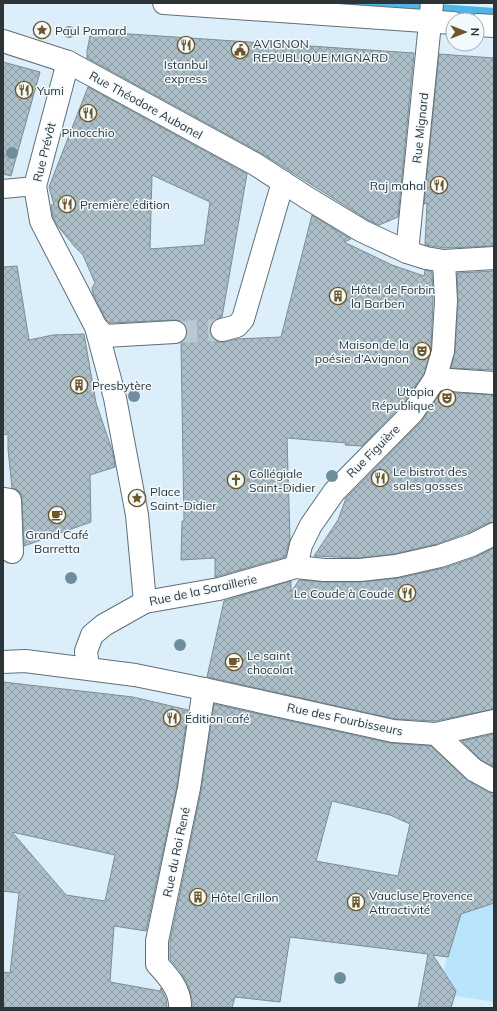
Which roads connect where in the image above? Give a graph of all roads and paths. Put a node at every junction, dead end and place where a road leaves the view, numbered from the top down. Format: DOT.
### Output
graph roads {
  1 [pos="164,3"];
  2 [pos="431,12"];
  3 [pos="445,19"];
  4 [pos="3,41"];
  5 [pos="68,62"];
  6 [pos="283,182"];
  7 [pos="35,186"];
  8 [pos="3,188"];
  9 [pos="407,252"];
  10 [pos="494,258"];
  11 [pos="444,261"];
  12 [pos="96,327"];
  13 [pos="222,330"];
  14 [pos="175,332"];
  15 [pos="436,379"];
  16 [pos="494,383"];
  17 [pos="6,500"];
  18 [pos="494,534"];
  19 [pos="12,552"];
  20 [pos="296,567"];
  21 [pos="144,602"];
  22 [pos="3,662"];
  23 [pos="88,668"];
  24 [pos="204,689"];
  25 [pos="494,721"];
  26 [pos="436,734"];
  27 [pos="494,781"];
  28 [pos="180,1008"];
  1 -- 2 [label="street"];
  2 -- 3 [label="street"];
  2 -- 9 [label="street, Rue Mignard"];
  4 -- 5 [label="street, Rue Théodore Aubanel"];
  5 -- 6 [label="street, Rue Théodore Aubanel"];
  5 -- 7 [label="street, Rue Prévôt"];
  6 -- 9 [label="street, Rue Théodore Aubanel"];
  6 -- 13 [label="street"];
  7 -- 8 [label="lane"];
  7 -- 12 [label="street, Rue Prévôt"];
  9 -- 11 [label="street, Rue Théodore Aubanel"];
  10 -- 11 [label="street, Rue Théodore Aubanel"];
  11 -- 15 [label="street, Rue Figuière"];
  12 -- 14 [label="street"];
  12 -- 21 [label="street"];
  15 -- 16 [label="street"];
  15 -- 20 [label="street, Rue Figuière"];
  17 -- 19 [label="street"];
  18 -- 20 [label="street, Rue de la Saraillerie"];
  20 -- 21 [label="street, Rue de la Saraillerie"];
  21 -- 23 [label="street, Rue de la Saraillerie"];
  22 -- 23 [label="street"];
  23 -- 24 [label="street"];
  24 -- 26 [label="street, Rue des Fourbisseurs"];
  24 -- 28 [label="street, Rue du Roi René"];
  25 -- 26 [label="street, Rue des Fourbisseurs"];
  26 -- 27 [label="street"];
}
